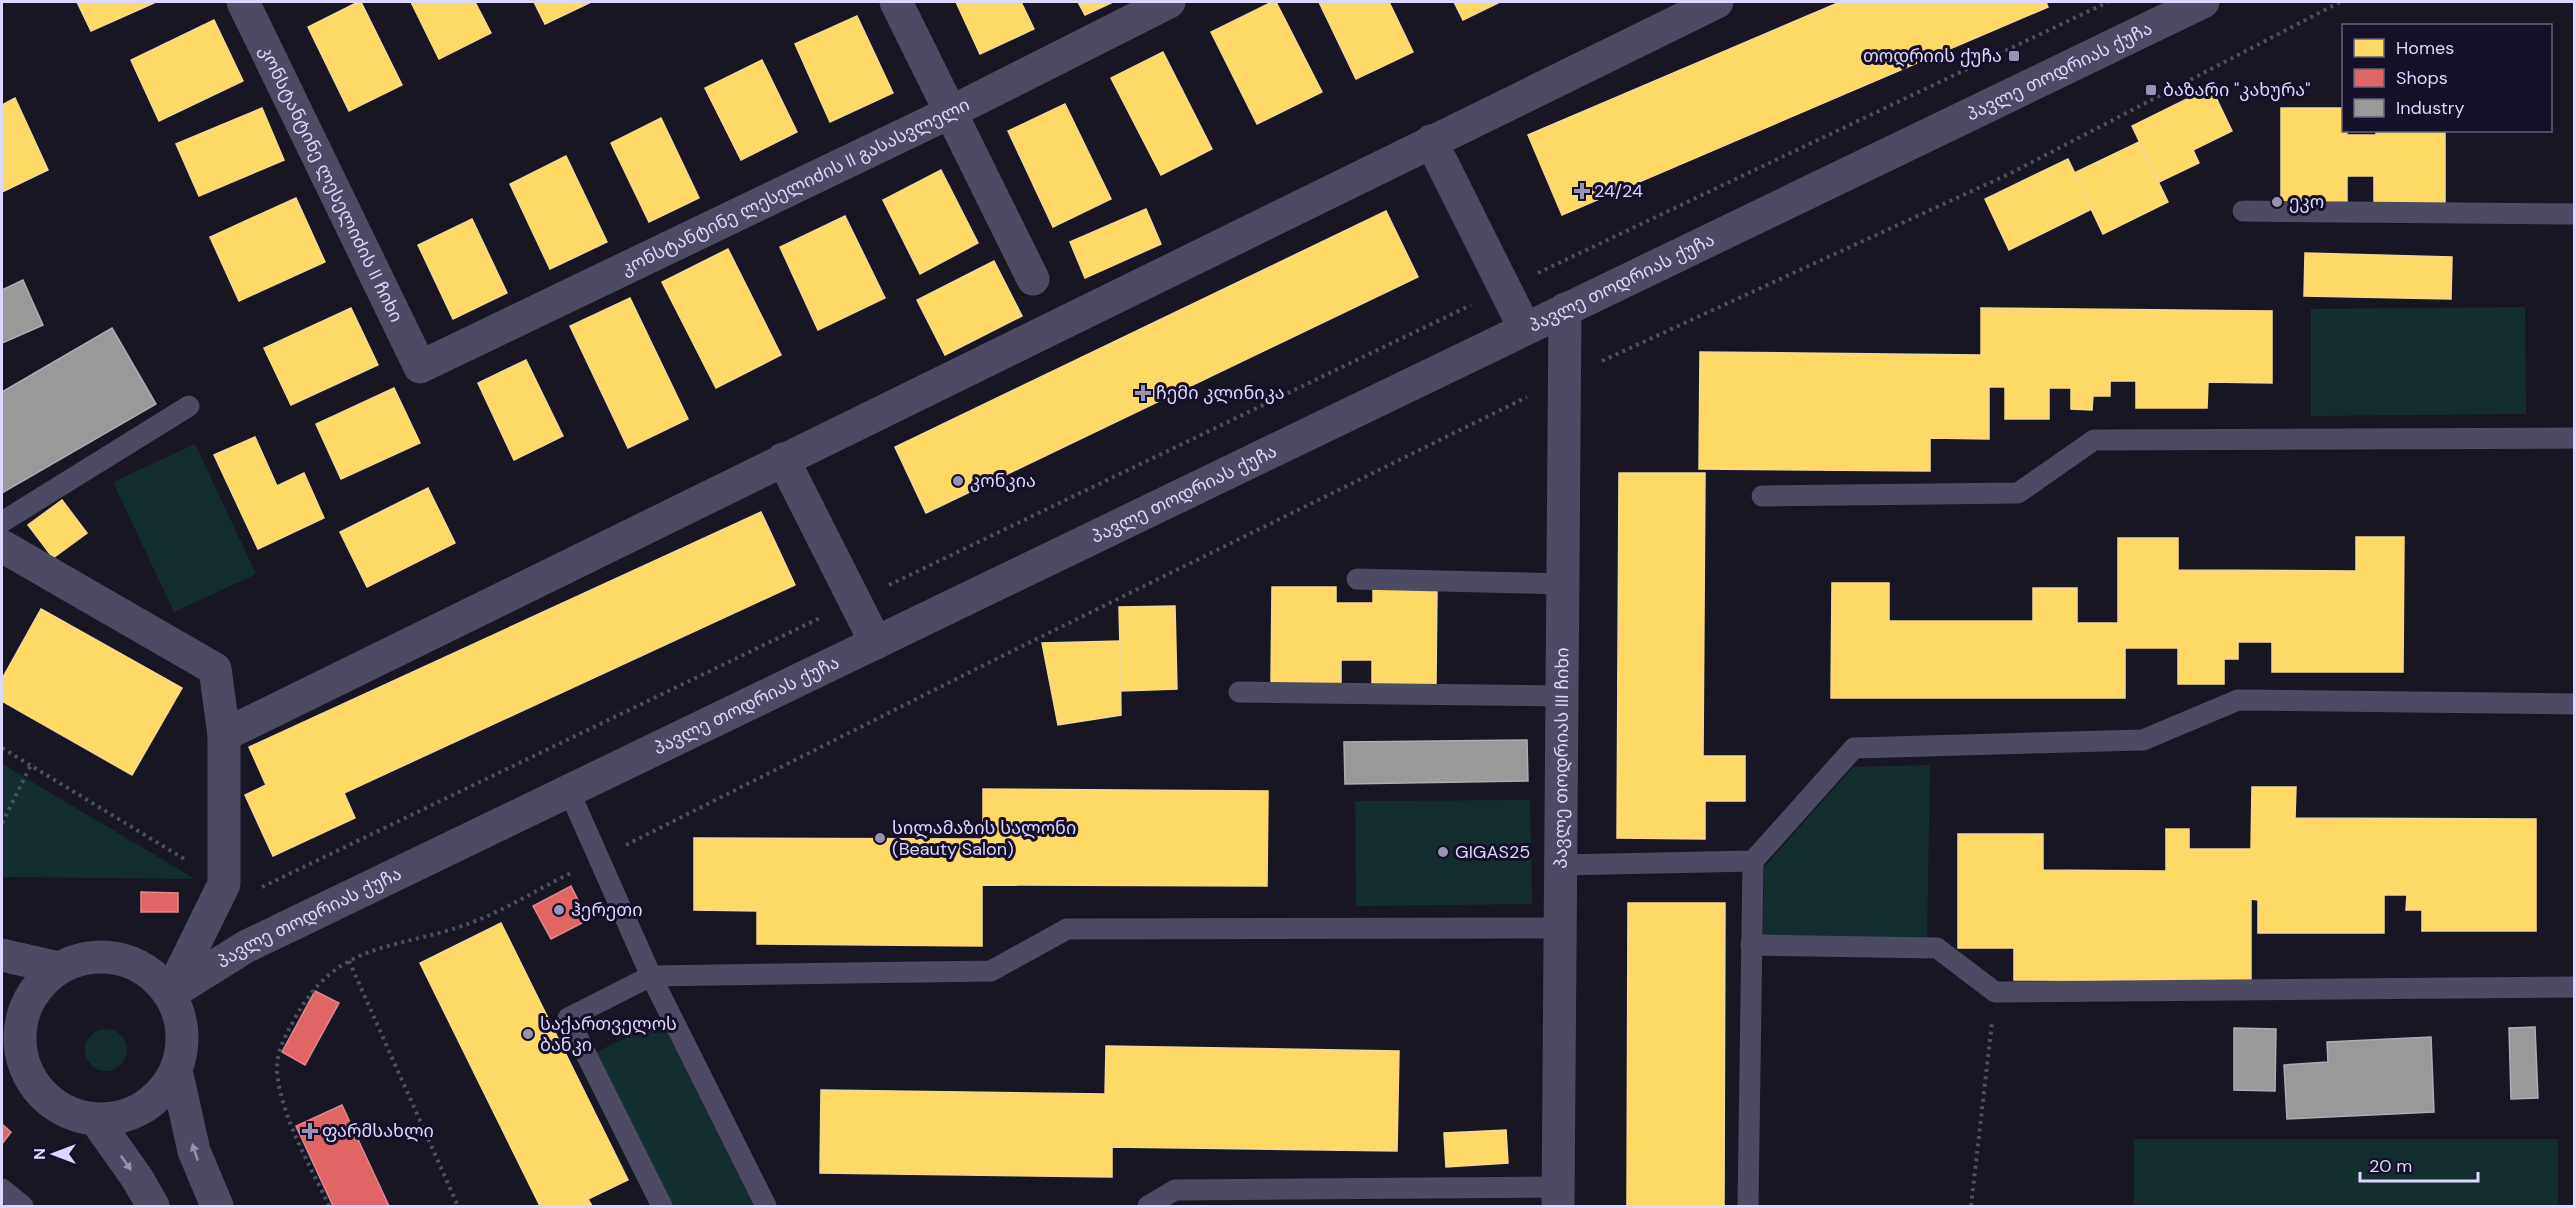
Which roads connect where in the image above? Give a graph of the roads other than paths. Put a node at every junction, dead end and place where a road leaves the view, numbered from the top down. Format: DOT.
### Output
graph roads {
  1 [pos="243,2"];
  2 [pos="896,2"];
  3 [pos="1169,2"];
  4 [pos="1717,2"];
  5 [pos="2203,2"];
  6 [pos="2162,10"];
  7 [pos="951,112"];
  8 [pos="1431,141"];
  9 [pos="2243,211"];
  10 [pos="2574,214"];
  11 [pos="1033,279"];
  12 [pos="1565,309"];
  13 [pos="1525,329"];
  14 [pos="420,367"];
  15 [pos="189,406"];
  16 [pos="2574,438"];
  17 [pos="783,459"];
  18 [pos="1762,496"];
  19 [pos="2,522"];
  20 [pos="2,546"];
  21 [pos="1357,579"];
  22 [pos="1563,584"];
  23 [pos="876,643"];
  24 [pos="1239,692"];
  25 [pos="1563,696"];
  26 [pos="2574,704"];
  27 [pos="224,735"];
  28 [pos="569,791"];
  29 [pos="1753,861"];
  30 [pos="1560,865"];
  31 [pos="1560,928"];
  32 [pos="1751,945"];
  33 [pos="2,955"];
  34 [pos="59,968"];
  35 [pos="651,976"];
  36 [pos="2574,987"];
  37 [pos="170,994"];
  38 [pos="10,1040"];
  39 [pos="176,1070"];
  40 [pos="96,1120"];
  41 [pos="2,1189"];
  42 [pos="1558,1197"];
  43 [pos="23,1206"];
  44 [pos="153,1206"];
  45 [pos="217,1206"];
  46 [pos="662,1206"];
  47 [pos="766,1206"];
  48 [pos="1148,1206"];
  49 [pos="1748,1206"];
  1 -- 14 [label="street, კონსტანტინე ლესელიძის II ჩიხი"];
  2 -- 7 [label="street"];
  3 -- 7 [label="street, კონსტანტინე ლესელიძის II გასასვლელი"];
  4 -- 8 [label="street"];
  5 -- 6 [label="street, პავლე თოდრიას ქუჩა"];
  6 -- 12 [label="street, პავლე თოდრიას ქუჩა"];
  7 -- 11 [label="street"];
  7 -- 14 [label="street, კონსტანტინე ლესელიძის II გასასვლელი"];
  8 -- 13 [label="street"];
  8 -- 17 [label="street"];
  9 -- 10 [label="lane"];
  12 -- 13 [label="street, პავლე თოდრიას ქუჩა"];
  12 -- 22 [label="street, პავლე თოდრიას III ჩიხი"];
  13 -- 23 [label="street, პავლე თოდრიას ქუჩა"];
  15 -- 19 [label="lane"];
  16 -- 18 [label="lane"];
  17 -- 23 [label="street"];
  17 -- 27 [label="street"];
  20 -- 27 [label="street"];
  21 -- 22 [label="lane"];
  22 -- 25 [label="street, პავლე თოდრიას III ჩიხი"];
  23 -- 28 [label="street, პავლე თოდრიას ქუჩა"];
  24 -- 25 [label="lane"];
  25 -- 30 [label="street, პავლე თოდრიას III ჩიხი"];
  26 -- 29 [label="lane"];
  27 -- 37 [label="street"];
  28 -- 35 [label="lane"];
  28 -- 37 [label="street, პავლე თოდრიას ქუჩა"];
  29 -- 30 [label="lane"];
  29 -- 32 [label="lane"];
  30 -- 31 [label="street, პავლე თოდრიას III ჩიხი"];
  31 -- 35 [label="lane"];
  31 -- 42 [label="street, პავლე თოდრიას III ჩიხი"];
  32 -- 36 [label="lane"];
  32 -- 49 [label="lane"];
  33 -- 34 [label="street"];
  34 -- 37 [label="street"];
  34 -- 38 [label="street"];
  35 -- 46 [label="lane"];
  35 -- 47 [label="lane"];
  37 -- 39 [label="street"];
  38 -- 40 [label="street"];
  39 -- 40 [label="street"];
  45 -- 39 [label="street, one-way"];
  40 -- 44 [label="street, one-way"];
  41 -- 43 [label="lane"];
  42 -- 48 [label="lane"];
}
